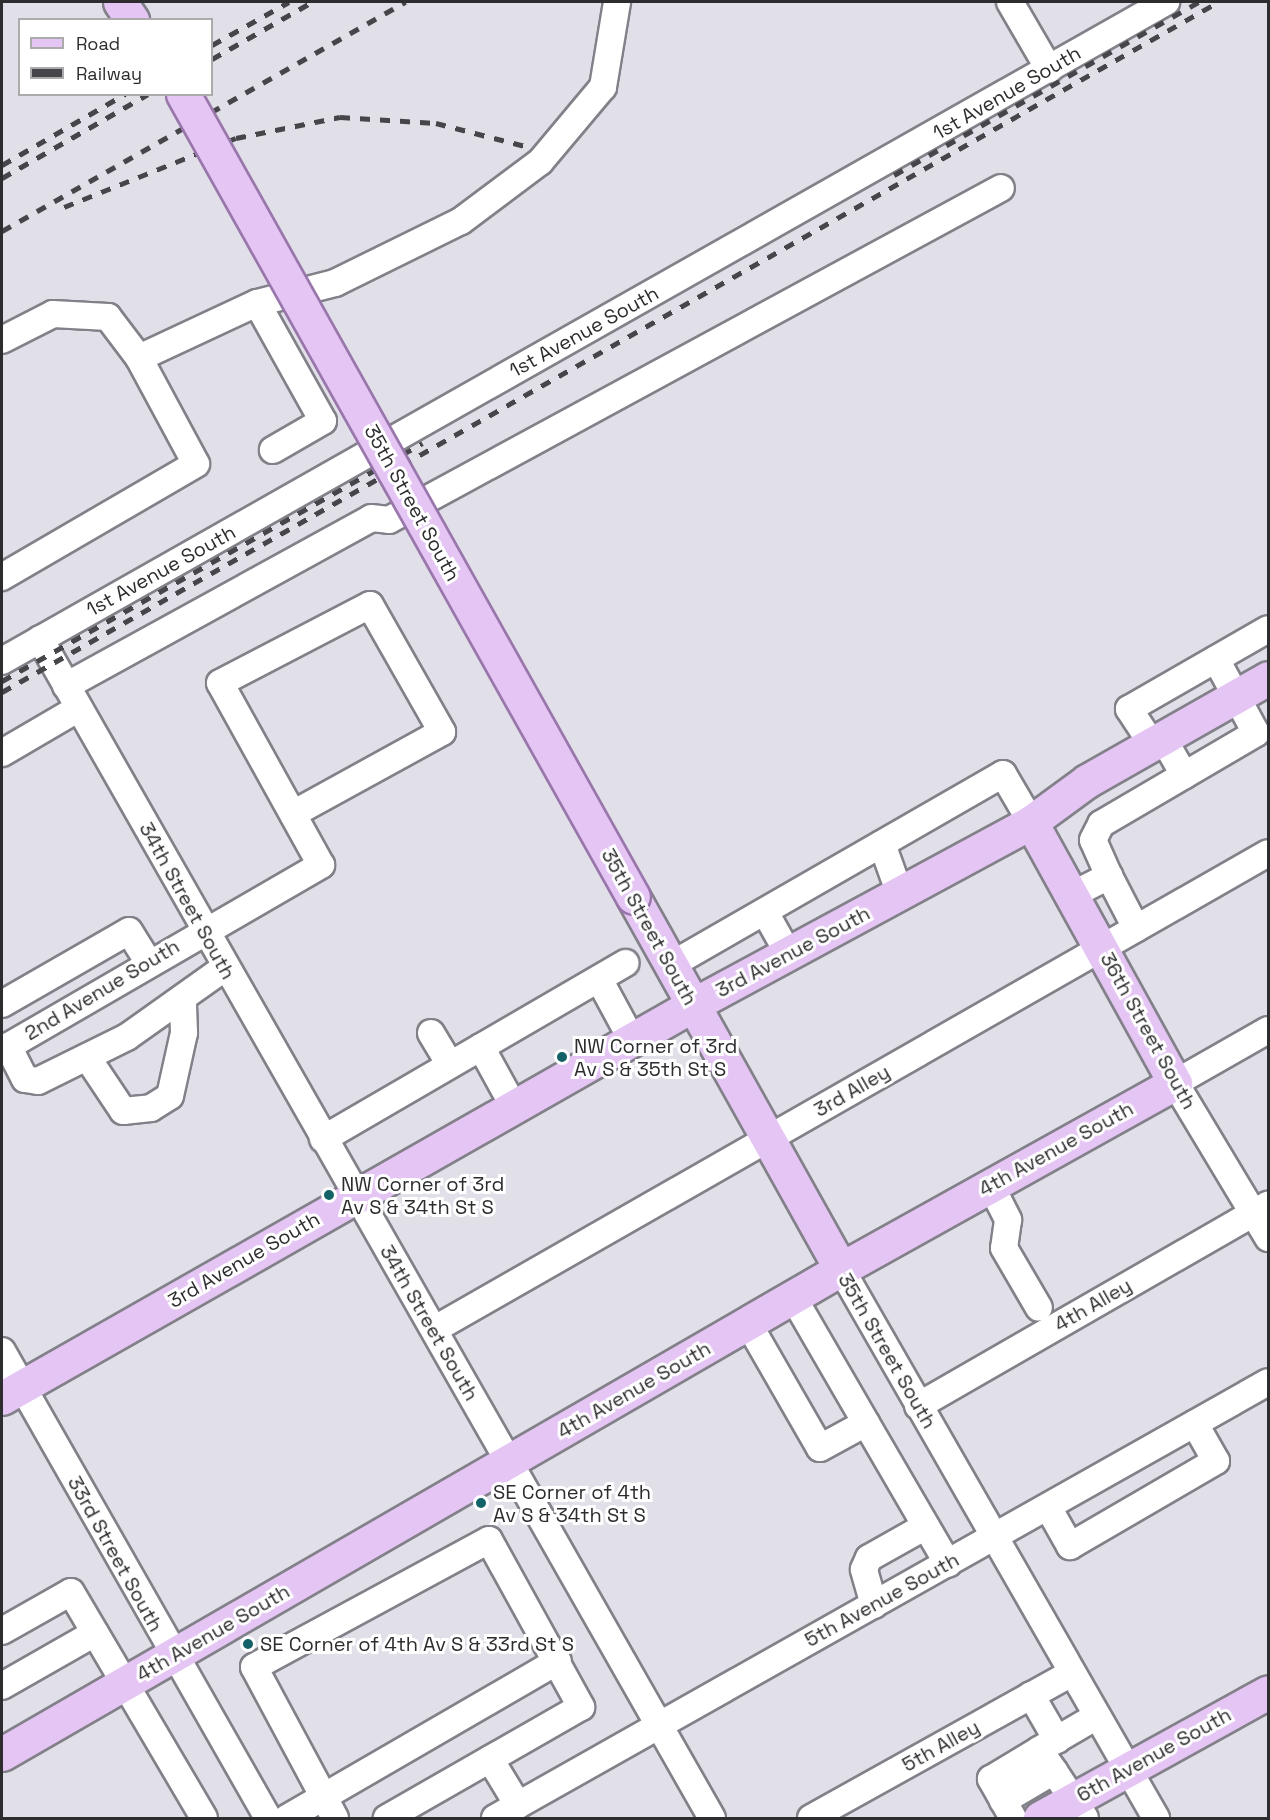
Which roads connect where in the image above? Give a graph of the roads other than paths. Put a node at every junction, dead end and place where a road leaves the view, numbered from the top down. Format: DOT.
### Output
graph roads {
  1 [pos="120,2"];
  2 [pos="617,2"];
  3 [pos="1010,2"];
  4 [pos="1166,2"];
  5 [pos="1139,8"];
  6 [pos="131,18"];
  7 [pos="1049,69"];
  8 [pos="184,96"];
  9 [pos="1001,188"];
  10 [pos="257,303"];
  11 [pos="2,340"];
  12 [pos="139,358"];
  13 [pos="376,449"];
  14 [pos="273,450"];
  15 [pos="411,508"];
  16 [pos="2,577"];
  17 [pos="1269,629"];
  18 [pos="40,639"];
  19 [pos="1216,659"];
  20 [pos="2,661"];
  21 [pos="1269,678"];
  22 [pos="66,686"];
  23 [pos="1237,696"];
  24 [pos="79,708"];
  25 [pos="1158,741"];
  26 [pos="2,753"];
  27 [pos="1184,775"];
  28 [pos="293,814"];
  29 [pos="1030,822"];
  30 [pos="882,844"];
  31 [pos="1269,853"];
  32 [pos="1109,876"];
  33 [pos="900,894"];
  34 [pos="1072,895"];
  35 [pos="765,912"];
  36 [pos="1136,928"];
  37 [pos="203,929"];
  38 [pos="1102,948"];
  39 [pos="789,955"];
  40 [pos="148,962"];
  41 [pos="625,963"];
  42 [pos="671,965"];
  43 [pos="224,968"];
  44 [pos="599,979"];
  45 [pos="183,999"];
  46 [pos="2,1004"];
  47 [pos="693,1005"];
  48 [pos="1269,1030"];
  49 [pos="431,1033"];
  50 [pos="632,1040"];
  51 [pos="482,1047"];
  52 [pos="5,1048"];
  53 [pos="87,1057"];
  54 [pos="450,1065"];
  55 [pos="1175,1083"];
  56 [pos="514,1107"];
  57 [pos="323,1139"];
  58 [pos="767,1139"];
  59 [pos="991,1186"];
  60 [pos="356,1197"];
  61 [pos="1261,1209"];
  62 [pos="1269,1238"];
  63 [pos="841,1269"];
  64 [pos="793,1297"];
  65 [pos="1039,1308"];
  66 [pos="748,1323"];
  67 [pos="435,1329"];
  68 [pos="2,1351"];
  69 [pos="1269,1382"];
  70 [pos="12,1393"];
  71 [pos="918,1406"];
  72 [pos="866,1422"];
  73 [pos="1195,1424"];
  74 [pos="508,1463"];
  75 [pos="1048,1507"];
  76 [pos="926,1526"];
  77 [pos="993,1538"];
  78 [pos="948,1563"];
  79 [pos="874,1605"];
  80 [pos="2,1631"];
  81 [pos="95,1633"];
  82 [pos="172,1656"];
  83 [pos="558,1661"];
  84 [pos="1071,1673"];
  85 [pos="126,1684"];
  86 [pos="2,1686"];
  87 [pos="1269,1692"];
  88 [pos="1031,1695"];
  89 [pos="1097,1716"];
  90 [pos="659,1724"];
  91 [pos="1048,1745"];
  92 [pos="2,1755"];
  93 [pos="490,1759"];
  94 [pos="1126,1766"];
  95 [pos="1054,1771"];
  96 [pos="323,1796"];
  97 [pos="518,1805"];
  98 [pos="1079,1809"];
  99 [pos="1008,1810"];
  100 [pos="204,1818"];
  101 [pos="268,1818"];
  102 [pos="287,1818"];
  103 [pos="336,1818"];
  104 [pos="387,1818"];
  105 [pos="495,1818"];
  106 [pos="712,1818"];
  107 [pos="811,1818"];
  108 [pos="1040,1818"];
  109 [pos="1156,1818"];
  1 -- 6 [label="main road"];
  2 -- 10 [label="street"];
  3 -- 7 [label="street"];
  4 -- 5 [label="street, 1st Avenue South"];
  5 -- 7 [label="street, 1st Avenue South"];
  7 -- 13 [label="street, 1st Avenue South"];
  8 -- 42 [label="main road, 35th Street South, bridge"];
  9 -- 15 [label="street"];
  10 -- 12 [label="street"];
  10 -- 14 [label="street"];
  11 -- 12 [label="street"];
  12 -- 16 [label="street"];
  13 -- 15 [label="street"];
  13 -- 18 [label="street, 1st Avenue South"];
  15 -- 22 [label="street"];
  17 -- 19 [label="street"];
  18 -- 20 [label="street, 1st Avenue South"];
  18 -- 22 [label="street, 34th Street South"];
  19 -- 23 [label="street"];
  19 -- 25 [label="street"];
  21 -- 23 [label="main road, 3rd Avenue South"];
  22 -- 24 [label="street, 34th Street South"];
  23 -- 25 [label="main road, 3rd Avenue South"];
  23 -- 27 [label="street"];
  24 -- 26 [label="street"];
  24 -- 37 [label="street, 34th Street South"];
  25 -- 27 [label="street"];
  25 -- 29 [label="main road, 3rd Avenue South"];
  27 -- 32 [label="street"];
  28 -- 28 [label="street"];
  28 -- 37 [label="street, 2nd Avenue South"];
  29 -- 30 [label="street"];
  29 -- 33 [label="main road, 3rd Avenue South"];
  29 -- 34 [label="main road, 36th Street South"];
  30 -- 33 [label="street"];
  30 -- 35 [label="street"];
  31 -- 36 [label="street, 3rd Alley"];
  32 -- 34 [label="street"];
  32 -- 36 [label="street"];
  33 -- 39 [label="main road, 3rd Avenue South"];
  34 -- 38 [label="main road, 36th Street South"];
  35 -- 39 [label="street"];
  35 -- 42 [label="street"];
  36 -- 38 [label="street, 3rd Alley"];
  37 -- 40 [label="street, 2nd Avenue South"];
  37 -- 43 [label="street, 34th Street South"];
  38 -- 55 [label="main road, 36th Street South"];
  38 -- 58 [label="street, 3rd Alley"];
  39 -- 47 [label="main road, 3rd Avenue South"];
  40 -- 46 [label="street"];
  40 -- 52 [label="street, 2nd Avenue South"];
  41 -- 44 [label="street"];
  42 -- 47 [label="main road, 35th Street South"];
  43 -- 45 [label="street"];
  43 -- 57 [label="street, 34th Street South"];
  44 -- 50 [label="street"];
  44 -- 51 [label="street"];
  45 -- 53 [label="street"];
  45 -- 53 [label="street"];
  47 -- 50 [label="main road, 3rd Avenue South"];
  47 -- 58 [label="main road, 35th Street South"];
  48 -- 55 [label="street, 4th Avenue South"];
  49 -- 54 [label="street"];
  50 -- 56 [label="main road, 3rd Avenue South"];
  51 -- 54 [label="street"];
  51 -- 56 [label="street"];
  52 -- 53 [label="street"];
  54 -- 57 [label="street"];
  55 -- 59 [label="main road, 4th Avenue South"];
  55 -- 61 [label="street, 36th Street South"];
  56 -- 60 [label="main road, 3rd Avenue South"];
  57 -- 60 [label="street, 34th Street South"];
  58 -- 63 [label="main road, 35th Street South"];
  58 -- 67 [label="street, 3rd Alley"];
  59 -- 63 [label="main road, 4th Avenue South"];
  59 -- 65 [label="street"];
  60 -- 67 [label="street, 34th Street South"];
  60 -- 70 [label="main road, 3rd Avenue South"];
  61 -- 62 [label="street, 36th Street South"];
  61 -- 71 [label="street, 4th Alley"];
  63 -- 64 [label="main road, 4th Avenue South"];
  63 -- 71 [label="street, 35th Street South"];
  64 -- 66 [label="main road, 4th Avenue South"];
  64 -- 72 [label="street"];
  66 -- 72 [label="street"];
  66 -- 74 [label="main road, 4th Avenue South"];
  67 -- 74 [label="street, 34th Street South"];
  68 -- 70 [label="street, 33rd Street South"];
  69 -- 73 [label="street, 5th Avenue South"];
  70 -- 82 [label="street, 33rd Street South"];
  71 -- 77 [label="street, 35th Street South"];
  72 -- 76 [label="street"];
  73 -- 75 [label="street, 5th Avenue South"];
  73 -- 75 [label="street"];
  74 -- 82 [label="main road, 4th Avenue South"];
  74 -- 90 [label="street, 34th Street South"];
  75 -- 77 [label="street, 5th Avenue South"];
  76 -- 78 [label="street"];
  76 -- 79 [label="street"];
  77 -- 78 [label="street, 5th Avenue South"];
  77 -- 84 [label="street, 35th Street South"];
  78 -- 79 [label="street, 5th Avenue South"];
  79 -- 90 [label="street, 5th Avenue South"];
  80 -- 81 [label="street"];
  81 -- 85 [label="street"];
  81 -- 86 [label="street"];
  82 -- 85 [label="main road, 4th Avenue South"];
  82 -- 101 [label="street, 33rd Street South"];
  83 -- 93 [label="street"];
  83 -- 96 [label="street"];
  83 -- 96 [label="street"];
  84 -- 88 [label="street, 5th Alley"];
  84 -- 89 [label="street, 35th Street South"];
  85 -- 92 [label="main road, 4th Avenue South"];
  85 -- 100 [label="street"];
  87 -- 94 [label="main road, 6th Avenue South"];
  88 -- 91 [label="street"];
  88 -- 107 [label="street, 5th Alley"];
  89 -- 91 [label="street"];
  89 -- 94 [label="street, 35th Street South"];
  90 -- 97 [label="street, 5th Avenue South"];
  90 -- 106 [label="street, 34th Street South"];
  91 -- 95 [label="street"];
  91 -- 99 [label="street"];
  93 -- 97 [label="street"];
  93 -- 104 [label="street"];
  94 -- 98 [label="main road, 6th Avenue South"];
  94 -- 109 [label="street, 35th Street South"];
  95 -- 98 [label="street"];
  95 -- 99 [label="street"];
  96 -- 102 [label="street"];
  96 -- 103 [label="street"];
  97 -- 105 [label="street, 5th Avenue South"];
  98 -- 108 [label="main road, 6th Avenue South"];
}
